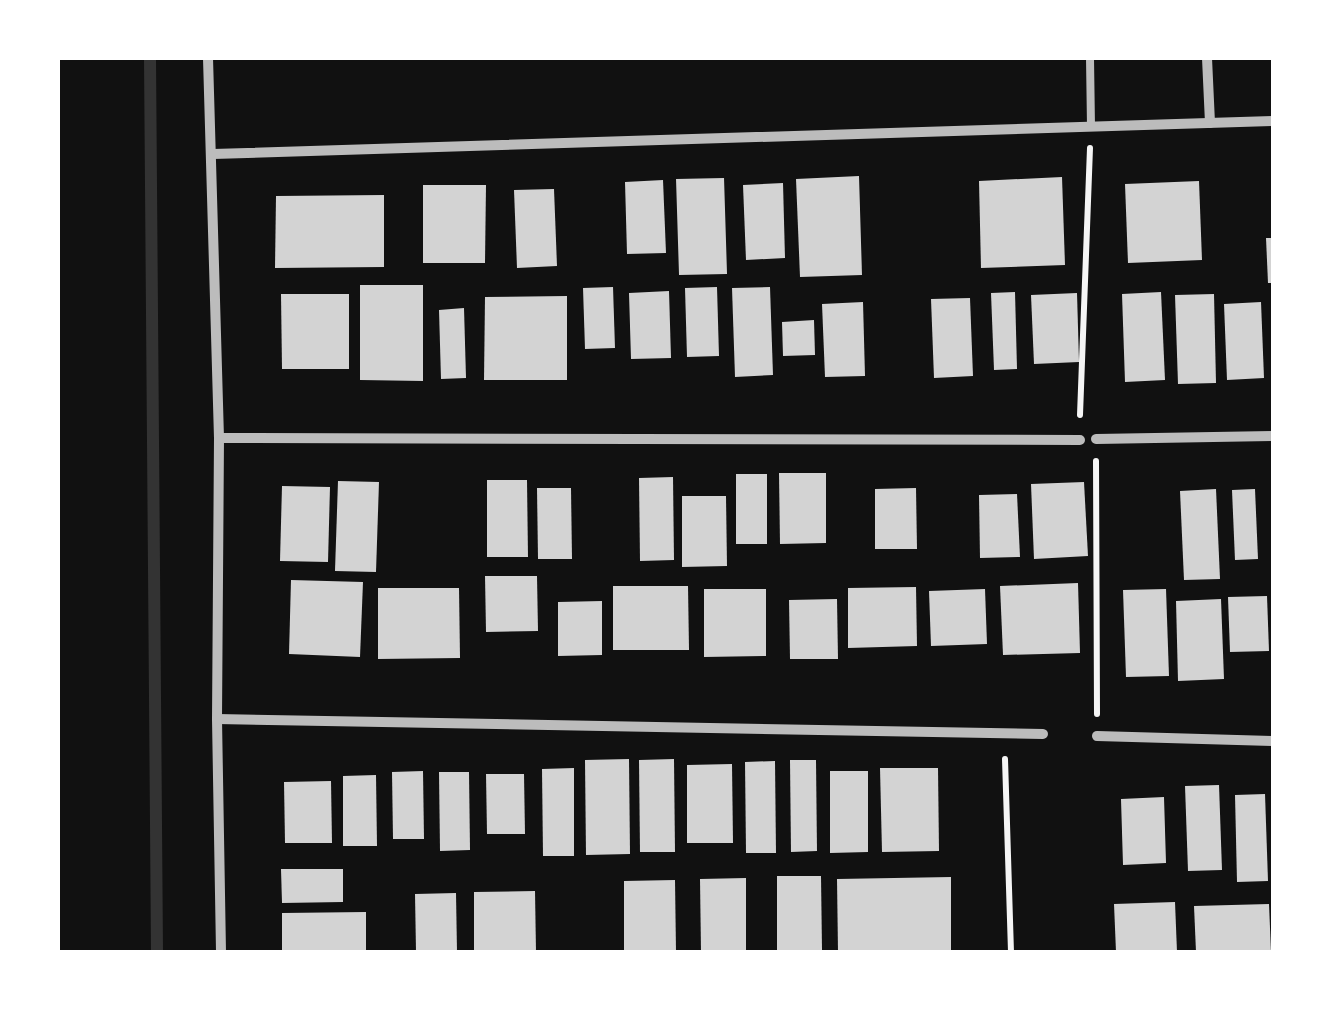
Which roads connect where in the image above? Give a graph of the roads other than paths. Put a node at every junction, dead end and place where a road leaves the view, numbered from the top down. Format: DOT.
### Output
graph roads {
  1 [pos="208,58"];
  2 [pos="1090,58"];
  3 [pos="1207,58"];
  4 [pos="1274,121"];
  5 [pos="1210,123"];
  6 [pos="1091,127"];
  7 [pos="212,154"];
  8 [pos="1274,436"];
  9 [pos="219,438"];
  10 [pos="1096,439"];
  11 [pos="1080,440"];
  12 [pos="216,719"];
  13 [pos="1043,734"];
  14 [pos="1098,736"];
  15 [pos="1274,741"];
  16 [pos="221,952"];
  1 -- 7 [label="street"];
  2 -- 6 [label="lane"];
  3 -- 5 [label="street"];
  4 -- 5 [label="street"];
  5 -- 6 [label="street"];
  6 -- 7 [label="street"];
  7 -- 9 [label="street"];
  8 -- 10 [label="street"];
  9 -- 11 [label="street"];
  9 -- 12 [label="street"];
  12 -- 13 [label="street"];
  12 -- 16 [label="street"];
  14 -- 15 [label="street"];
}
